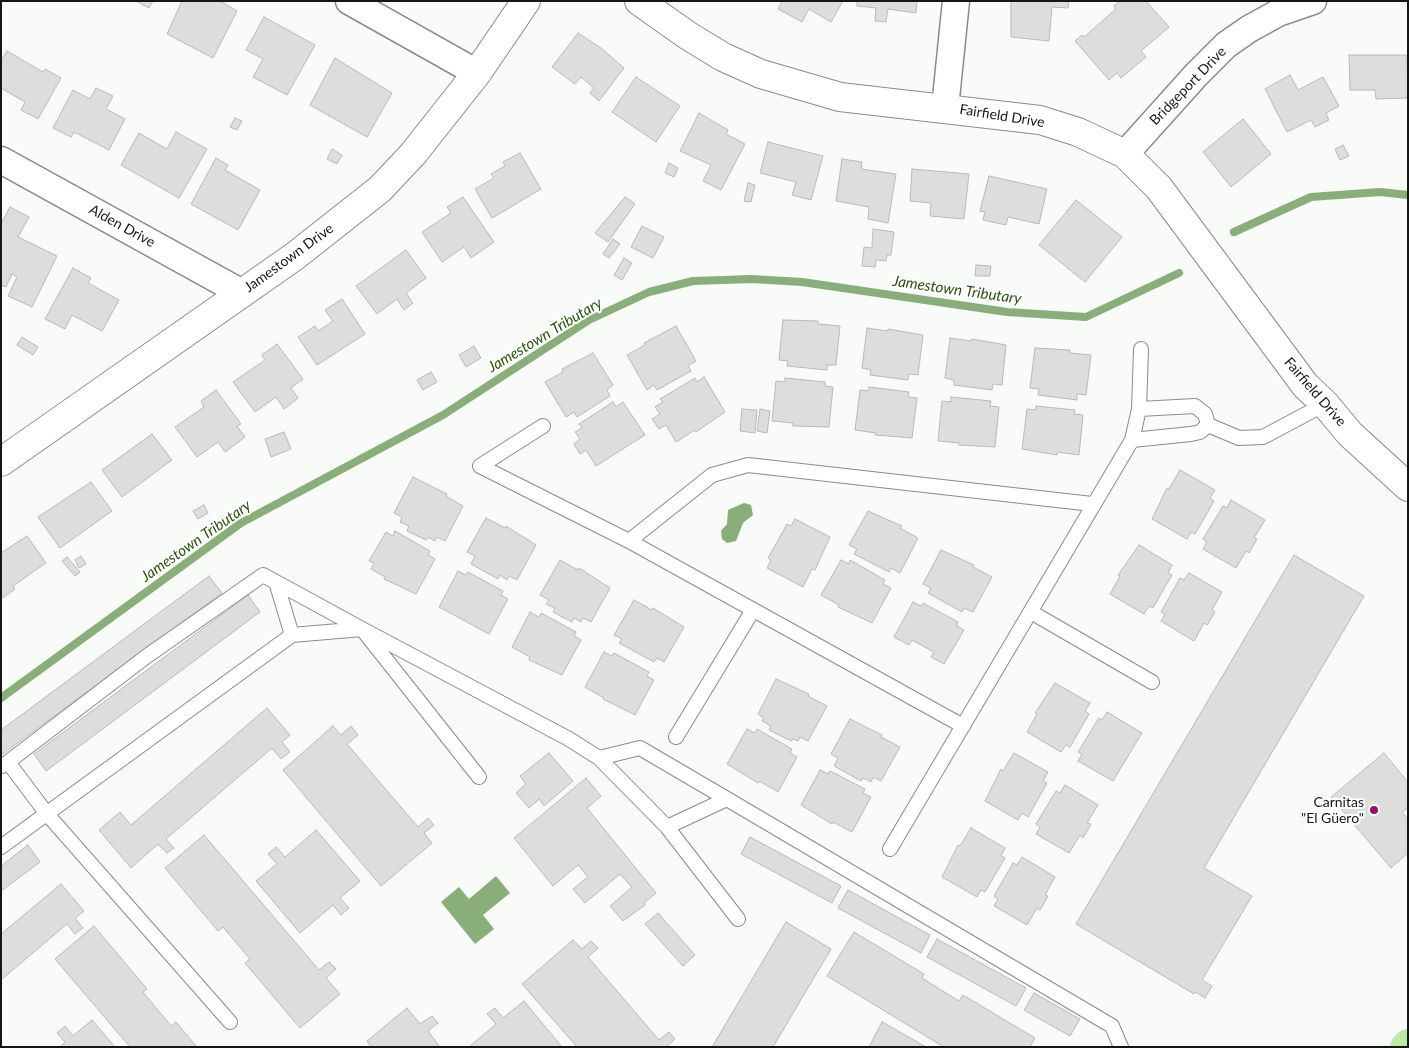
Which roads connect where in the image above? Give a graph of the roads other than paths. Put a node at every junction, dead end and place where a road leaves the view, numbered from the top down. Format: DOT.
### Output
graph roads {
  1 [pos="349,1"];
  2 [pos="526,1"];
  3 [pos="638,1"];
  4 [pos="956,1"];
  5 [pos="1313,1"];
  6 [pos="477,73"];
  7 [pos="945,108"];
  8 [pos="1125,154"];
  9 [pos="1,160"];
  10 [pos="242,293"];
  11 [pos="1141,349"];
  12 [pos="1326,404"];
  13 [pos="1139,409"];
  14 [pos="1208,425"];
  15 [pos="543,426"];
  16 [pos="1132,440"];
  17 [pos="1,462"];
  18 [pos="1408,487"];
  19 [pos="1092,504"];
  20 [pos="629,540"];
  21 [pos="276,582"];
  22 [pos="753,610"];
  23 [pos="1031,612"];
  24 [pos="362,629"];
  25 [pos="292,635"];
  26 [pos="1152,682"];
  27 [pos="963,726"];
  28 [pos="676,737"];
  29 [pos="598,758"];
  30 [pos="5,764"];
  31 [pos="479,777"];
  32 [pos="727,799"];
  33 [pos="47,814"];
  34 [pos="667,827"];
  35 [pos="1,847"];
  36 [pos="890,849"];
  37 [pos="738,919"];
  38 [pos="230,1022"];
  39 [pos="1408,1044"];
  40 [pos="1121,1047"];
  41 [pos="1405,1047"];
  1 -- 6 [label="street"];
  2 -- 6 [label="street, Jamestown Drive"];
  3 -- 7 [label="street, Fairfield Drive"];
  4 -- 7 [label="street"];
  5 -- 8 [label="street, Bridgeport Drive"];
  6 -- 10 [label="street, Jamestown Drive"];
  7 -- 8 [label="street, Fairfield Drive"];
  8 -- 12 [label="street, Fairfield Drive"];
  9 -- 10 [label="street, Alden Drive"];
  10 -- 17 [label="street, Jamestown Drive"];
  11 -- 13 [label="lane"];
  12 -- 14 [label="lane"];
  12 -- 18 [label="street, Fairfield Drive"];
  13 -- 14 [label="lane"];
  13 -- 16 [label="lane"];
  14 -- 16 [label="lane"];
  15 -- 20 [label="lane"];
  16 -- 19 [label="lane"];
  19 -- 20 [label="lane"];
  19 -- 23 [label="lane"];
  20 -- 22 [label="lane"];
  21 -- 24 [label="lane"];
  21 -- 25 [label="lane"];
  21 -- 30 [label="lane"];
  22 -- 27 [label="lane"];
  22 -- 28 [label="lane"];
  23 -- 26 [label="lane"];
  23 -- 27 [label="lane"];
  24 -- 25 [label="lane"];
  24 -- 29 [label="lane"];
  24 -- 31 [label="lane"];
  25 -- 33 [label="lane"];
  27 -- 36 [label="lane"];
  29 -- 32 [label="lane"];
  29 -- 34 [label="lane"];
  30 -- 33 [label="lane"];
  32 -- 34 [label="lane"];
  32 -- 40 [label="lane"];
  33 -- 35 [label="lane"];
  33 -- 38 [label="lane"];
  34 -- 37 [label="lane"];
  39 -- 41 [label="main road"];
}
